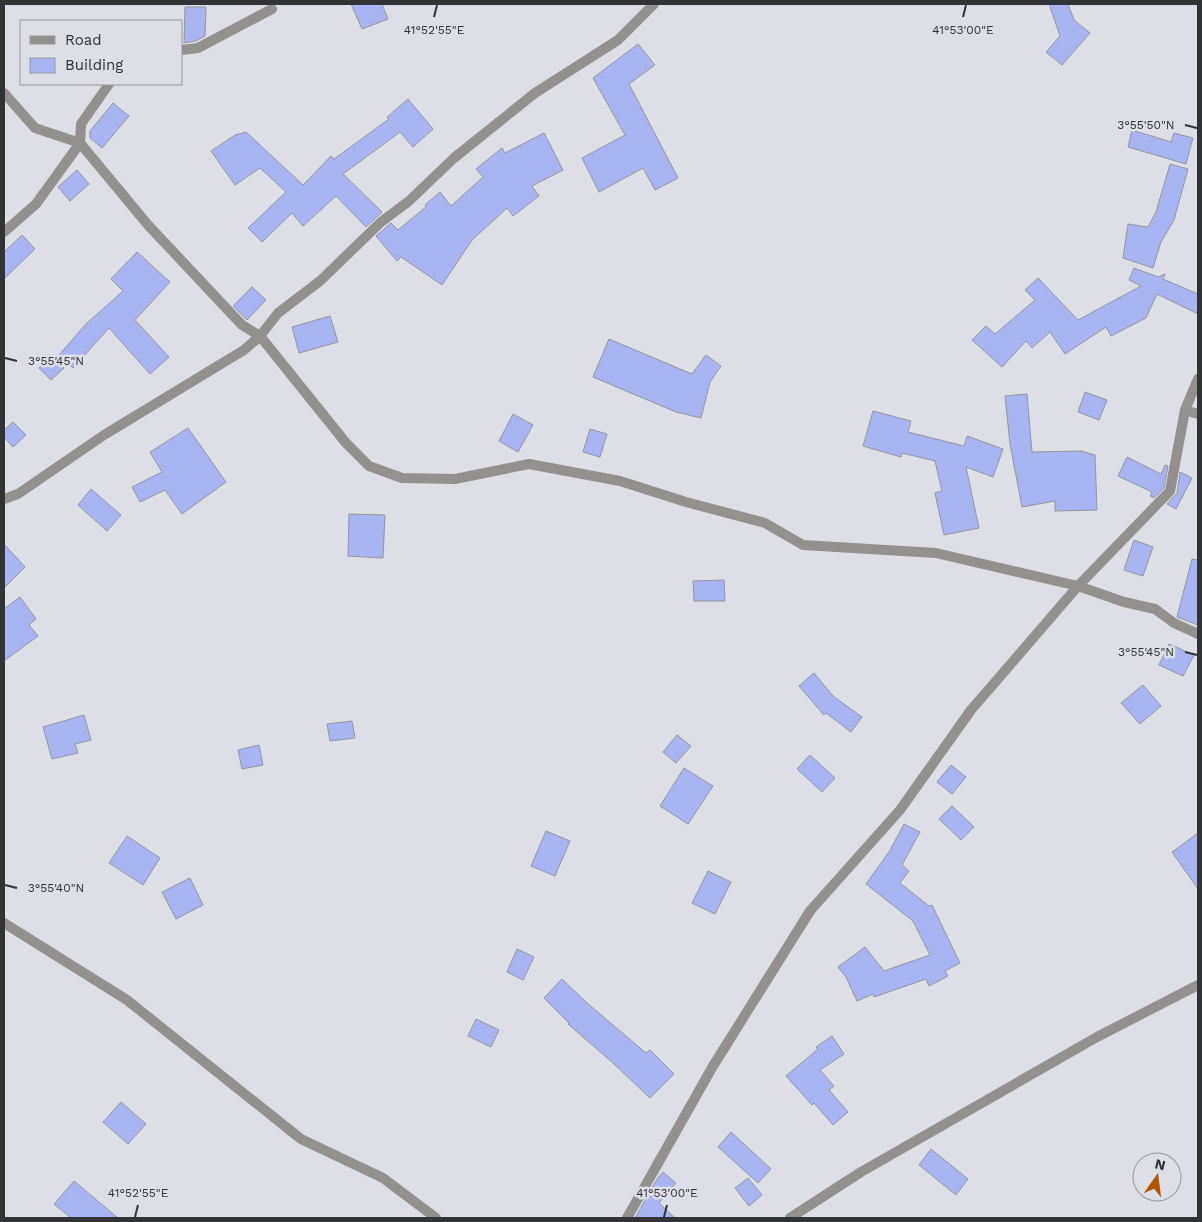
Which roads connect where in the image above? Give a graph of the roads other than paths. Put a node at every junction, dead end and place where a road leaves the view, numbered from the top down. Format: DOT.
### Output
graph roads {
  1 [pos="654,4"];
  2 [pos="272,9"];
  3 [pos="182,50"];
  4 [pos="108,85"];
  5 [pos="4,93"];
  6 [pos="80,143"];
  7 [pos="4,232"];
  8 [pos="260,336"];
  9 [pos="1198,379"];
  10 [pos="1185,410"];
  11 [pos="1198,414"];
  12 [pos="4,499"];
  13 [pos="1078,586"];
  14 [pos="1198,634"];
  15 [pos="4,923"];
  16 [pos="1198,985"];
  17 [pos="436,1218"];
  18 [pos="628,1218"];
  19 [pos="790,1218"];
  1 -- 8 [label="street"];
  2 -- 3 [label="street"];
  4 -- 6 [label="street"];
  5 -- 6 [label="street"];
  6 -- 7 [label="street"];
  6 -- 8 [label="street"];
  8 -- 12 [label="street"];
  8 -- 13 [label="street"];
  9 -- 10 [label="street"];
  10 -- 11 [label="street"];
  10 -- 13 [label="street"];
  13 -- 14 [label="street"];
  13 -- 18 [label="street"];
  15 -- 17 [label="street"];
  16 -- 19 [label="street"];
}
